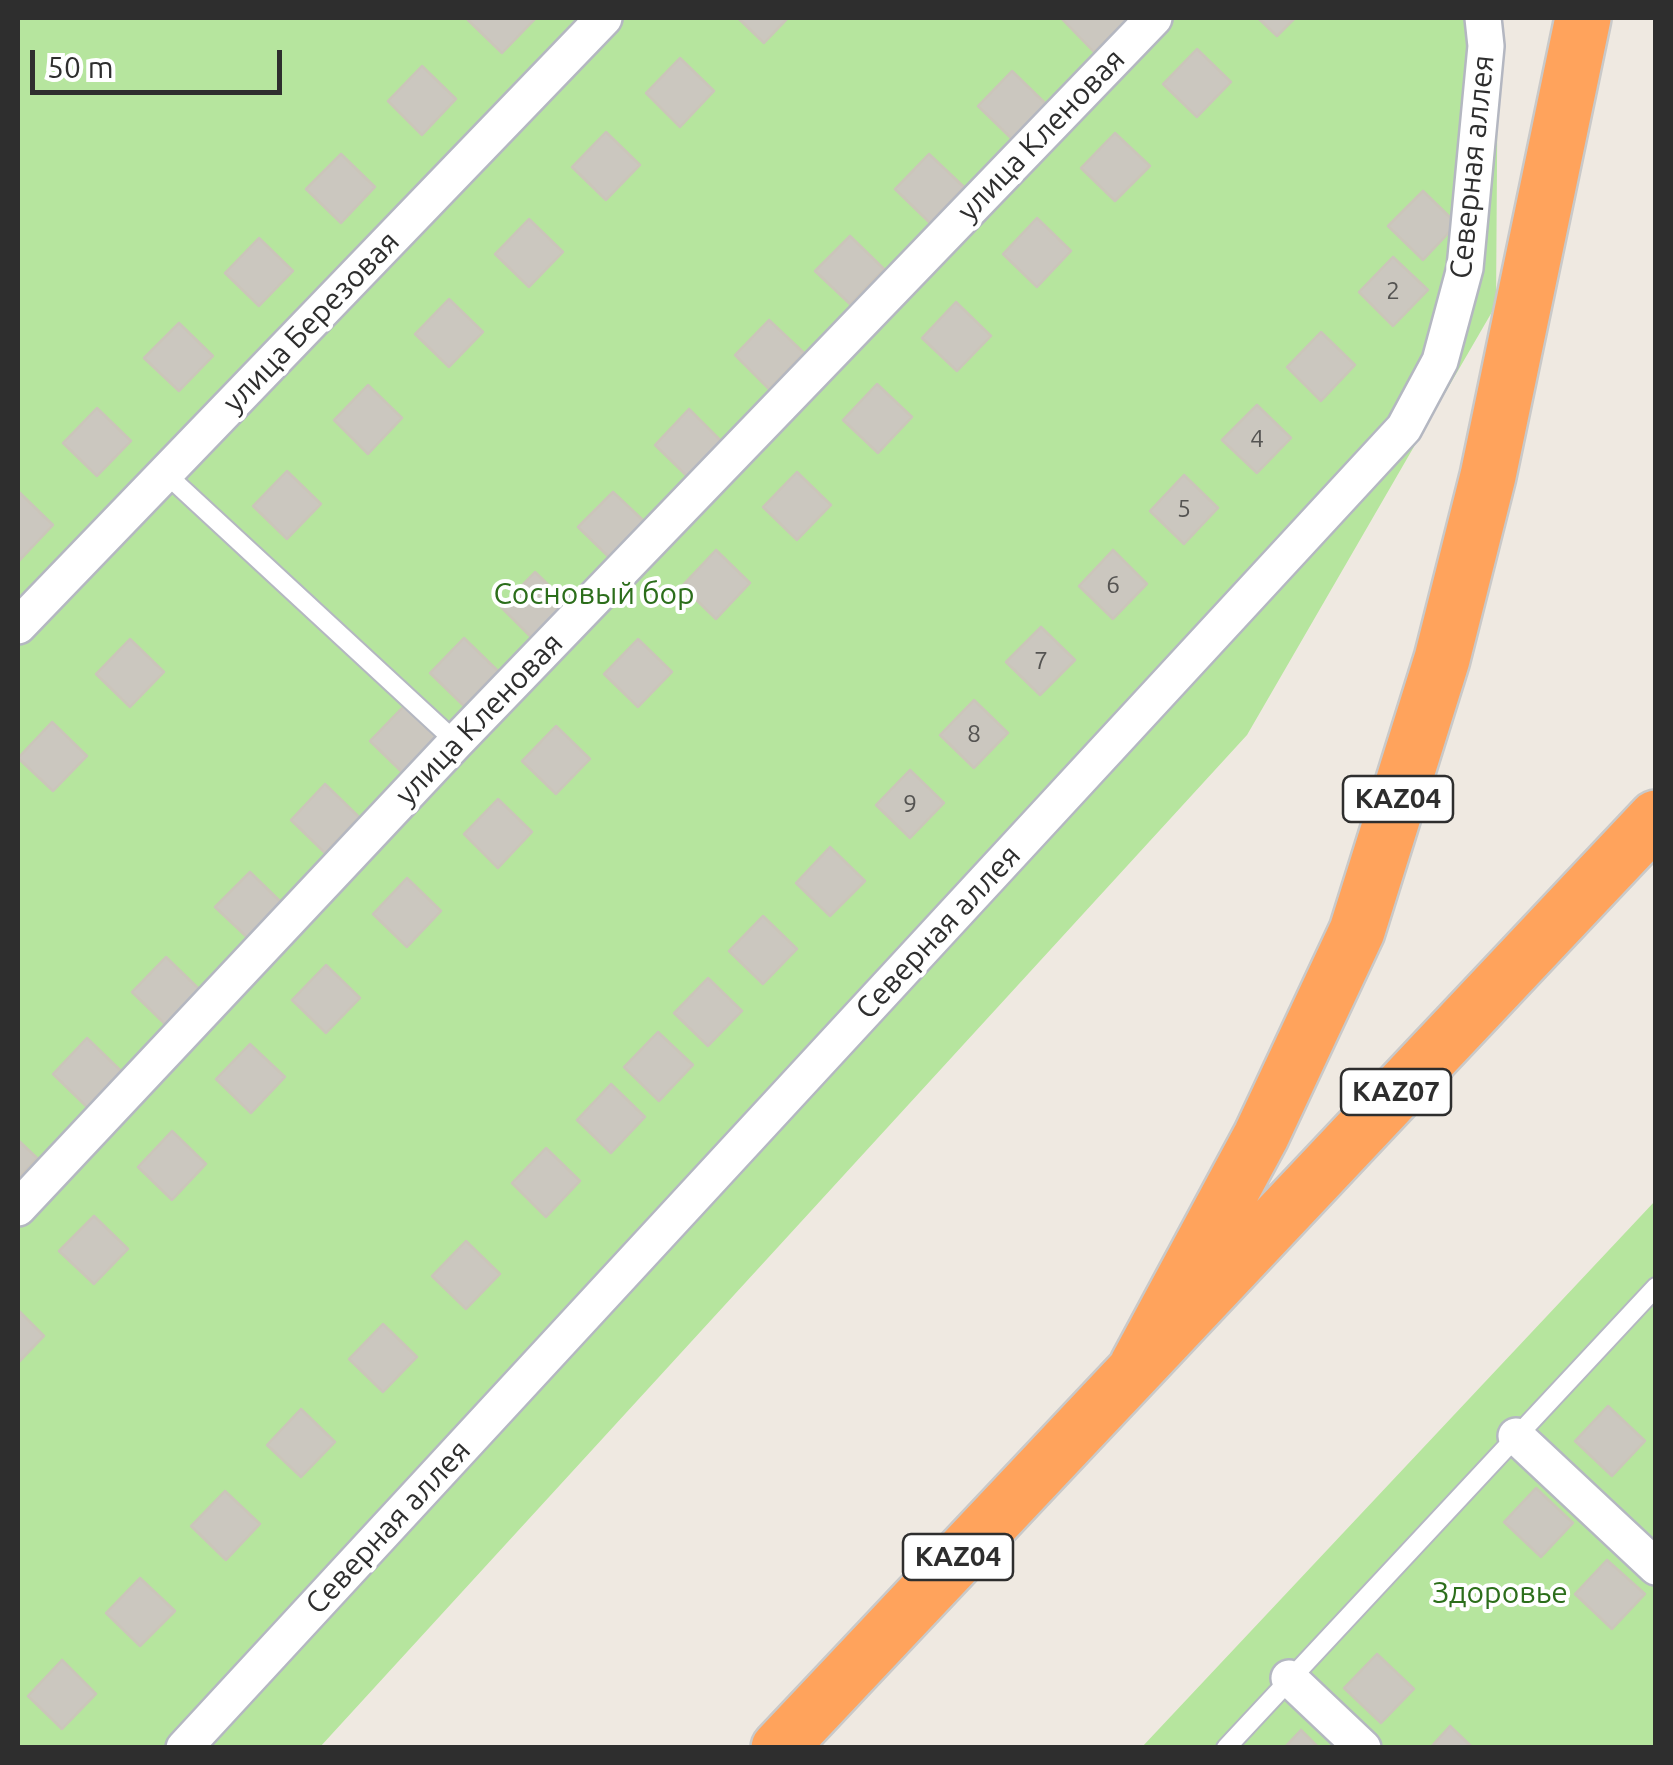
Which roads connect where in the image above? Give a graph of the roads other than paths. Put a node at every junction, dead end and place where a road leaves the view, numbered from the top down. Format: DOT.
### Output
graph roads {
  1 [pos="604,18"];
  2 [pos="1154,18"];
  3 [pos="1483,18"];
  4 [pos="1558,18"];
  5 [pos="1583,18"];
  6 [pos="1544,191"];
  7 [pos="165,473"];
  8 [pos="18,626"];
  9 [pos="456,742"];
  10 [pos="1656,818"];
  11 [pos="18,1208"];
  12 [pos="1656,1286"];
  13 [pos="1137,1366"];
  14 [pos="1516,1436"];
  15 [pos="1656,1566"];
  16 [pos="1289,1678"];
  17 [pos="184,1748"];
  18 [pos="779,1748"];
  19 [pos="1226,1748"];
  20 [pos="1364,1748"];
  1 -- 7 [label="street, улица Березовая"];
  2 -- 9 [label="street, улица Кленовая"];
  3 -- 17 [label="street, Северная аллея"];
  4 -- 6 [label="highway, KАZ04"];
  5 -- 6 [label="highway, KАZ04"];
  6 -- 13 [label="highway, KАZ04"];
  7 -- 8 [label="street, улица Березовая"];
  7 -- 9 [label="lane"];
  9 -- 11 [label="street, улица Кленовая"];
  10 -- 13 [label="highway, KAZ07"];
  12 -- 14 [label="lane"];
  13 -- 18 [label="highway, KАZ04"];
  14 -- 15 [label="street"];
  14 -- 16 [label="lane"];
  16 -- 19 [label="lane"];
  16 -- 20 [label="street"];
}
